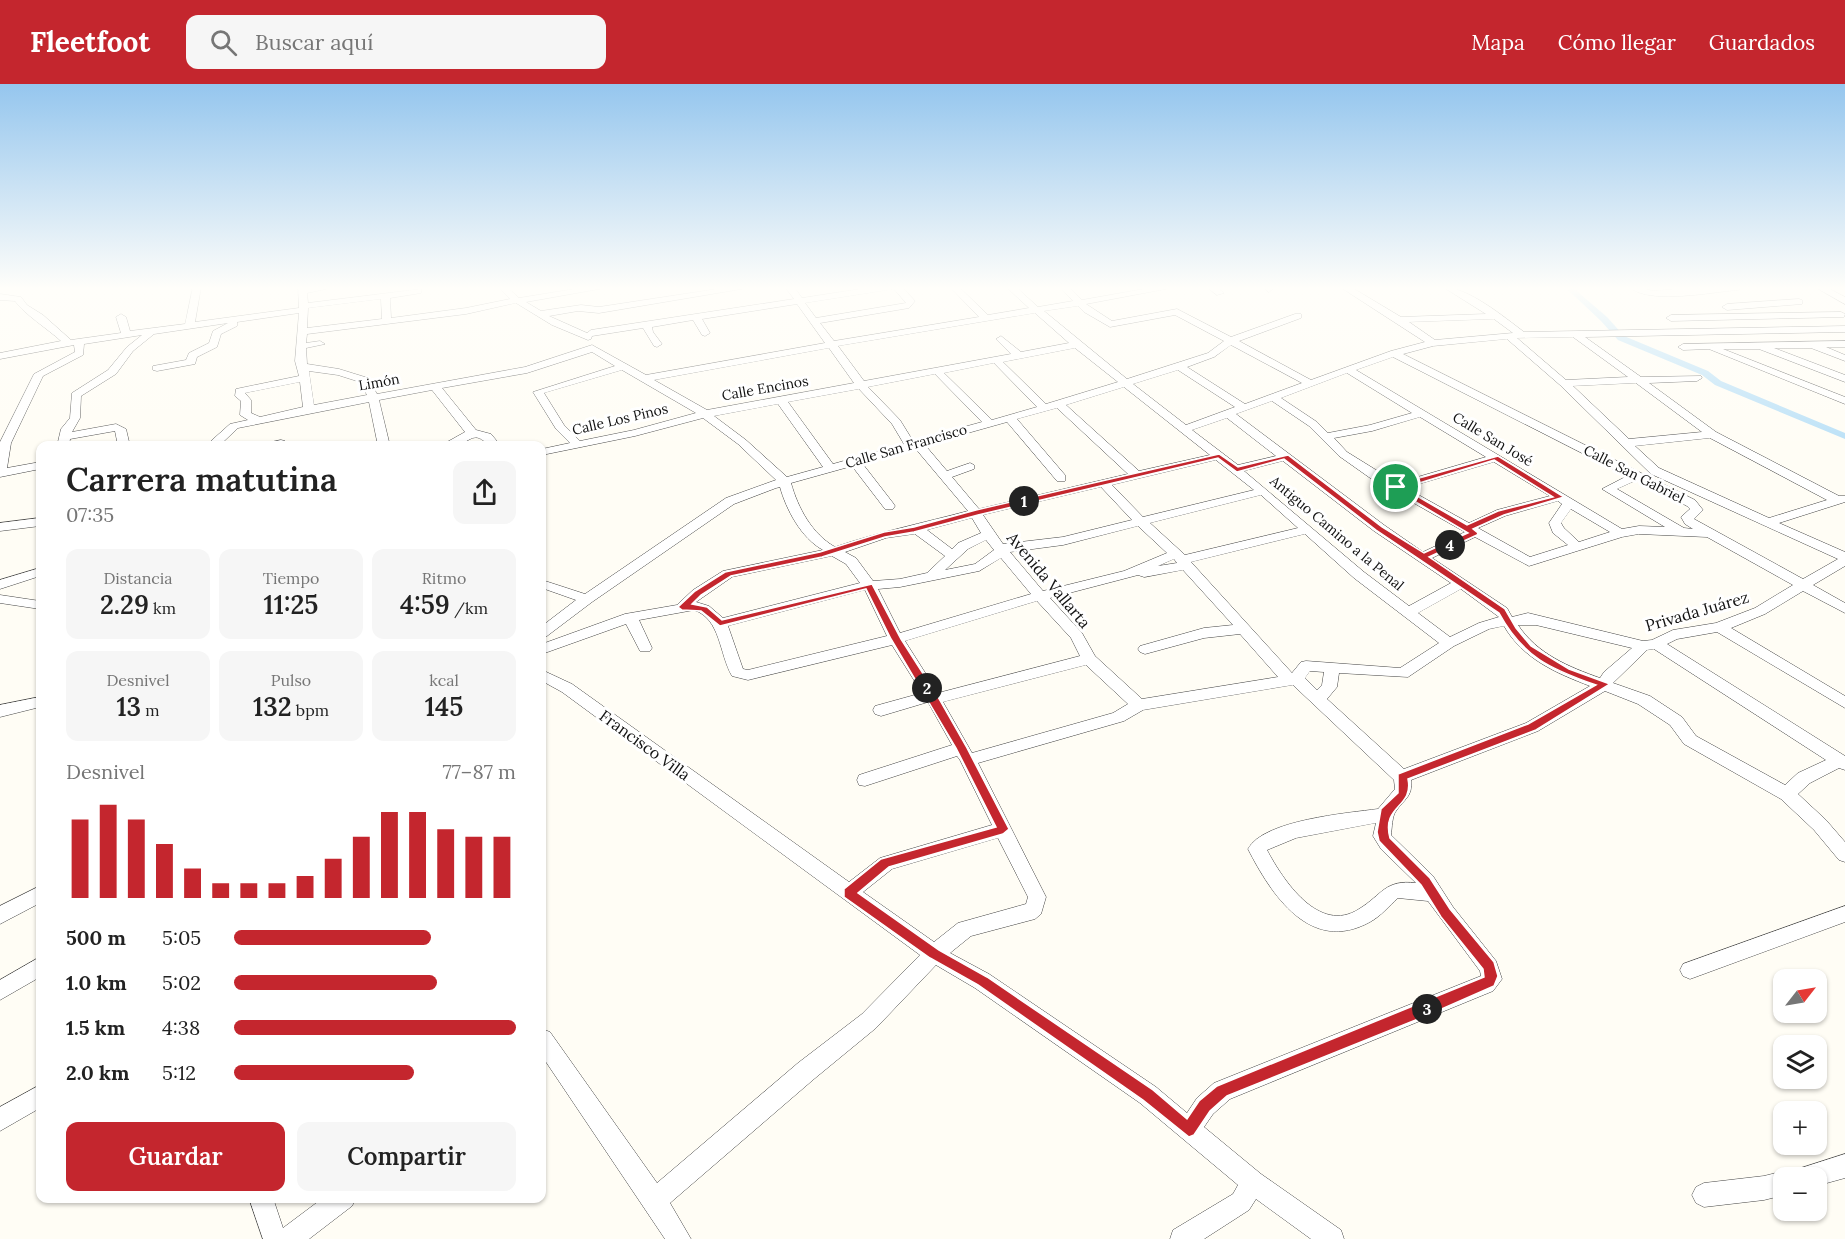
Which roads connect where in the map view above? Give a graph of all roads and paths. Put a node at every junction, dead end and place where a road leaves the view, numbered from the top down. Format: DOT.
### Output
graph roads {
  1 [pos="70,341"];
  2 [pos="96,341"];
  3 [pos="140,341"];
  4 [pos="215,341"];
  5 [pos="301,341"];
  6 [pos="591,341"];
  7 [pos="655,341"];
  8 [pos="830,341"];
  9 [pos="851,341"];
  10 [pos="1003,341"];
  11 [pos="1072,341"];
  12 [pos="1230,341"];
  13 [pos="1430,341"];
  14 [pos="1456,341"];
  15 [pos="1514,341"];
  16 [pos="1584,341"];
  17 [pos="1433,343"];
  18 [pos="320,344"];
  19 [pos="657,344"];
  20 [pos="832,344"];
  21 [pos="1807,344"];
  22 [pos="1845,344"];
  23 [pos="1077,345"];
  24 [pos="1756,345"];
  25 [pos="76,346"];
  26 [pos="301,346"];
  27 [pos="1683,346"];
  28 [pos="1706,346"];
  29 [pos="592,348"];
  30 [pos="1394,353"];
  31 [pos="1551,354"];
  32 [pos="0,356"];
  33 [pos="1019,356"];
  34 [pos="1531,356"];
  35 [pos="1845,358"];
  36 [pos="40,360"];
  37 [pos="996,360"];
  38 [pos="624,366"];
  39 [pos="1179,366"];
  40 [pos="157,368"];
  41 [pos="1349,370"];
  42 [pos="937,371"];
  43 [pos="304,372"];
  44 [pos="646,378"];
  45 [pos="1697,378"];
  46 [pos="1845,379"];
  47 [pos="1638,381"];
  48 [pos="1126,383"];
  49 [pos="1564,383"];
  50 [pos="1311,384"];
  51 [pos="861,385"];
  52 [pos="436,388"];
  53 [pos="1273,397"];
  54 [pos="373,399"];
  55 [pos="782,401"];
  56 [pos="1845,401"];
  57 [pos="1059,404"];
  58 [pos="1044,408"];
  59 [pos="1244,408"];
  60 [pos="309,409"];
  61 [pos="705,414"];
  62 [pos="1229,414"];
  63 [pos="1422,414"];
  64 [pos="1009,417"];
  65 [pos="259,420"];
  66 [pos="989,423"];
  67 [pos="1185,429"];
  68 [pos="472,433"];
  69 [pos="1713,434"];
  70 [pos="1328,436"];
  71 [pos="64,441"];
  72 [pos="123,441"];
  73 [pos="216,441"];
  74 [pos="383,441"];
  75 [pos="455,441"];
  76 [pos="492,441"];
  77 [pos="1628,443"];
  78 [pos="913,444"];
  79 [pos="578,445"];
  80 [pos="546,451"];
  81 [pos="1219,456"];
  82 [pos="1285,457"];
  83 [pos="1495,458"];
  84 [pos="763,461"];
  85 [pos="854,461"];
  86 [pos="36,467"];
  87 [pos="970,467"];
  88 [pos="831,468"];
  89 [pos="1237,469"];
  90 [pos="0,473"];
  91 [pos="944,476"];
  92 [pos="1136,476"];
  93 [pos="1636,476"];
  94 [pos="1061,478"];
  95 [pos="784,482"];
  96 [pos="1104,483"];
  97 [pos="1396,487"];
  98 [pos="758,490"];
  99 [pos="1263,491"];
  100 [pos="1841,499"];
  101 [pos="1564,500"];
  102 [pos="889,506"];
  103 [pos="976,513"];
  104 [pos="1141,521"];
  105 [pos="36,522"];
  106 [pos="1768,522"];
  107 [pos="0,527"];
  108 [pos="917,529"];
  109 [pos="1307,530"];
  110 [pos="1470,531"];
  111 [pos="1685,532"];
  112 [pos="1620,533"];
  113 [pos="1707,533"];
  114 [pos="988,534"];
  115 [pos="1577,547"];
  116 [pos="1002,549"];
  117 [pos="831,550"];
  118 [pos="953,556"];
  119 [pos="1423,557"];
  120 [pos="1845,559"];
  121 [pos="1181,560"];
  122 [pos="36,573"];
  123 [pos="932,574"];
  124 [pos="0,577"];
  125 [pos="15,580"];
  126 [pos="1460,584"];
  127 [pos="0,585"];
  128 [pos="546,585"];
  129 [pos="869,585"];
  130 [pos="1801,585"];
  131 [pos="1039,596"];
  132 [pos="0,599"];
  133 [pos="587,599"];
  134 [pos="36,604"];
  135 [pos="682,607"];
  136 [pos="1845,609"];
  137 [pos="1409,612"];
  138 [pos="630,616"];
  139 [pos="1505,616"];
  140 [pos="720,623"];
  141 [pos="1719,627"];
  142 [pos="1244,629"];
  143 [pos="546,630"];
  144 [pos="896,639"];
  145 [pos="1449,644"];
  146 [pos="1650,645"];
  147 [pos="546,648"];
  148 [pos="645,648"];
  149 [pos="1145,649"];
  150 [pos="1089,659"];
  151 [pos="1333,667"];
  152 [pos="1297,675"];
  153 [pos="546,677"];
  154 [pos="1605,684"];
  155 [pos="933,698"];
  156 [pos="1318,699"];
  157 [pos="36,703"];
  158 [pos="1845,703"];
  159 [pos="1139,705"];
  160 [pos="881,710"];
  161 [pos="2,713"];
  162 [pos="965,754"];
  163 [pos="1842,762"];
  164 [pos="1402,777"];
  165 [pos="865,780"];
  166 [pos="1787,794"];
  167 [pos="1386,814"];
  168 [pos="1003,829"];
  169 [pos="1845,855"];
  170 [pos="848,893"];
  171 [pos="1434,894"];
  172 [pos="36,896"];
  173 [pos="1845,914"];
  174 [pos="0,916"];
  175 [pos="934,954"];
  176 [pos="36,968"];
  177 [pos="1690,970"];
  178 [pos="0,991"];
  179 [pos="546,1045"];
  180 [pos="36,1098"];
  181 [pos="0,1120"];
  182 [pos="1189,1130"];
  183 [pos="1845,1166"];
  184 [pos="1827,1171"];
  185 [pos="1253,1182"];
  186 [pos="1773,1186"];
  187 [pos="1704,1196"];
  188 [pos="655,1200"];
  189 [pos="263,1203"];
  190 [pos="337,1203"];
  191 [pos="275,1239"];
  192 [pos="289,1239"];
  193 [pos="679,1239"];
  194 [pos="1182,1239"];
  195 [pos="1332,1239"];
  1 -- 25 [label="street"];
  2 -- 25 [label="street"];
  3 -- 71 [label="street"];
  4 -- 40 [label="street"];
  5 -- 26 [label="street"];
  6 -- 29 [label="street"];
  7 -- 19 [label="street"];
  8 -- 20 [label="street, Avenida Vallarta"];
  9 -- 20 [label="street"];
  10 -- 33 [label="street"];
  11 -- 23 [label="street, Antiguo Camino a la Penal"];
  12 -- 39 [label="street, Calle San Francisco"];
  12 -- 50 [label="street"];
  13 -- 17 [label="street"];
  14 -- 17 [label="street"];
  15 -- 34 [label="street"];
  16 -- 47 [label="street"];
  17 -- 30 [label="street"];
  18 -- 26 [label="street"];
  20 -- 44 [label="street"];
  20 -- 51 [label="street, Avenida Vallarta"];
  21 -- 22 [label="street"];
  21 -- 24 [label="street"];
  21 -- 35 [label="street"];
  23 -- 33 [label="street, Calle Encinos"];
  23 -- 48 [label="street, Antiguo Camino a la Penal"];
  24 -- 28 [label="street"];
  24 -- 46 [label="street"];
  25 -- 36 [label="street"];
  25 -- 36 [label="street"];
  26 -- 43 [label="street"];
  27 -- 28 [label="street"];
  28 -- 56 [label="street"];
  29 -- 38 [label="street"];
  29 -- 52 [label="street, Limón"];
  30 -- 41 [label="street"];
  30 -- 93 [label="street, Calle San Gabriel"];
  31 -- 34 [label="street"];
  32 -- 36 [label="street"];
  33 -- 37 [label="street, Calle Encinos"];
  34 -- 49 [label="street"];
  36 -- 90 [label="street"];
  37 -- 42 [label="street, Calle Encinos"];
  37 -- 58 [label="street"];
  38 -- 44 [label="street"];
  38 -- 79 [label="street"];
  39 -- 48 [label="street, Calle San Francisco"];
  39 -- 59 [label="street"];
  41 -- 50 [label="street"];
  41 -- 63 [label="street, Calle San José"];
  42 -- 51 [label="street, Calle Encinos"];
  42 -- 66 [label="street"];
  43 -- 54 [label="street"];
  43 -- 60 [label="street"];
  43 -- 65 [label="street"];
  44 -- 61 [label="street"];
  45 -- 47 [label="street"];
  47 -- 49 [label="street"];
  47 -- 69 [label="street"];
  48 -- 57 [label="street, Calle San Francisco"];
  48 -- 67 [label="street, Antiguo Camino a la Penal"];
  49 -- 77 [label="street"];
  50 -- 53 [label="street"];
  51 -- 55 [label="street, Calle Encinos"];
  51 -- 78 [label="street, Avenida Vallarta"];
  52 -- 54 [label="street, Limón"];
  52 -- 68 [label="street"];
  53 -- 59 [label="street"];
  53 -- 70 [label="street"];
  54 -- 60 [label="street, Limón"];
  54 -- 74 [label="street"];
  55 -- 61 [label="street, Calle Encinos"];
  55 -- 88 [label="street"];
  57 -- 58 [label="street, Calle San Francisco"];
  57 -- 92 [label="street"];
  58 -- 64 [label="street, Calle San Francisco"];
  59 -- 62 [label="street"];
  60 -- 65 [label="street, Limón"];
  61 -- 79 [label="street, Calle Los Pinos"];
  61 -- 84 [label="street"];
  62 -- 67 [label="street"];
  62 -- 82 [label="street"];
  63 -- 70 [label="street"];
  63 -- 83 [label="street, Calle San José"];
  64 -- 66 [label="street, Calle San Francisco"];
  64 -- 94 [label="street"];
  65 -- 73 [label="street, Limón"];
  66 -- 78 [label="street, Calle San Francisco"];
  67 -- 81 [label="street, Antiguo Camino a la Penal"];
  68 -- 75 [label="street"];
  68 -- 76 [label="street"];
  69 -- 77 [label="street"];
  69 -- 100 [label="street"];
  70 -- 97 [label="street"];
  71 -- 72 [label="street"];
  77 -- 106 [label="street"];
  78 -- 85 [label="street, Calle San Francisco"];
  78 -- 91 [label="street, Avenida Vallarta"];
  79 -- 80 [label="street, Calle Los Pinos"];
  81 -- 89 [label="street, Antiguo Camino a la Penal"];
  81 -- 92 [label="street"];
  82 -- 89 [label="street"];
  82 -- 119 [label="street"];
  83 -- 97 [label="street"];
  83 -- 101 [label="street, Calle San José"];
  84 -- 95 [label="street"];
  84 -- 98 [label="street"];
  85 -- 88 [label="street, Calle San Francisco"];
  85 -- 102 [label="street"];
  86 -- 90 [label="street"];
  87 -- 91 [label="street"];
  88 -- 95 [label="street, Calle San Francisco"];
  89 -- 99 [label="street, Antiguo Camino a la Penal"];
  91 -- 103 [label="street, Avenida Vallarta"];
  92 -- 96 [label="street"];
  93 -- 111 [label="street"];
  93 -- 113 [label="street, Calle San Gabriel"];
  95 -- 98 [label="street, Calle San Francisco"];
  95 -- 117 [label="street"];
  96 -- 103 [label="street"];
  96 -- 104 [label="street"];
  97 -- 110 [label="street"];
  98 -- 133 [label="street, Calle San Francisco"];
  99 -- 104 [label="street"];
  99 -- 109 [label="street, Antiguo Camino a la Penal"];
  100 -- 106 [label="street"];
  101 -- 110 [label="street"];
  101 -- 112 [label="street, Calle San José"];
  101 -- 115 [label="street"];
  103 -- 108 [label="street"];
  103 -- 114 [label="street, Avenida Vallarta"];
  104 -- 116 [label="street"];
  104 -- 121 [label="street"];
  105 -- 107 [label="street"];
  106 -- 120 [label="street"];
  108 -- 117 [label="street"];
  108 -- 118 [label="street"];
  109 -- 121 [label="street"];
  109 -- 137 [label="street, Antiguo Camino a la Penal"];
  110 -- 115 [label="street"];
  110 -- 119 [label="street"];
  111 -- 112 [label="street"];
  111 -- 113 [label="street"];
  112 -- 115 [label="street"];
  113 -- 130 [label="street, Calle San Gabriel"];
  114 -- 116 [label="street, Avenida Vallarta"];
  114 -- 118 [label="street"];
  116 -- 123 [label="street"];
  116 -- 131 [label="street, Avenida Vallarta"];
  117 -- 129 [label="street"];
  117 -- 135 [label="street"];
  118 -- 123 [label="street"];
  119 -- 126 [label="street"];
  120 -- 130 [label="street, Privada Juárez"];
  121 -- 131 [label="street"];
  121 -- 142 [label="street"];
  122 -- 125 [label="street"];
  123 -- 129 [label="street"];
  124 -- 125 [label="street"];
  125 -- 127 [label="street"];
  126 -- 137 [label="street"];
  126 -- 139 [label="street"];
  128 -- 133 [label="street"];
  129 -- 140 [label="street"];
  129 -- 144 [label="street"];
  130 -- 136 [label="street, Calle San Gabriel"];
  130 -- 141 [label="street, Privada Juárez"];
  131 -- 144 [label="street"];
  131 -- 150 [label="street, Avenida Vallarta"];
  132 -- 134 [label="street"];
  133 -- 143 [label="street, Calle San Francisco"];
  135 -- 138 [label="street"];
  135 -- 140 [label="street"];
  137 -- 145 [label="street, Antiguo Camino a la Penal"];
  138 -- 147 [label="street"];
  138 -- 148 [label="street"];
  139 -- 145 [label="street"];
  139 -- 146 [label="street"];
  139 -- 154 [label="street"];
  140 -- 144 [label="street"];
  141 -- 146 [label="street, Privada Juárez"];
  141 -- 158 [label="street"];
  142 -- 149 [label="street"];
  142 -- 152 [label="street"];
  144 -- 155 [label="street"];
  145 -- 151 [label="street"];
  146 -- 154 [label="street, Privada Juárez"];
  146 -- 163 [label="street"];
  150 -- 155 [label="street"];
  150 -- 159 [label="street, Avenida Vallarta"];
  151 -- 152 [label="street"];
  151 -- 156 [label="street"];
  152 -- 156 [label="street"];
  152 -- 159 [label="street"];
  153 -- 170 [label="street, Francisco Villa"];
  154 -- 164 [label="street, Privada Juárez"];
  154 -- 166 [label="street"];
  155 -- 160 [label="street"];
  155 -- 162 [label="street"];
  156 -- 164 [label="street"];
  157 -- 161 [label="street"];
  159 -- 162 [label="street"];
  162 -- 165 [label="street"];
  162 -- 168 [label="street"];
  163 -- 166 [label="street"];
  164 -- 167 [label="street"];
  166 -- 169 [label="street"];
  167 -- 171 [label="street"];
  167 -- 171 [label="street"];
  168 -- 170 [label="street"];
  168 -- 175 [label="street"];
  170 -- 175 [label="street, Francisco Villa"];
  171 -- 182 [label="street"];
  172 -- 174 [label="street"];
  173 -- 177 [label="street"];
  175 -- 182 [label="street, Francisco Villa"];
  175 -- 188 [label="street"];
  176 -- 178 [label="street"];
  179 -- 188 [label="street"];
  180 -- 181 [label="street"];
  182 -- 185 [label="street, Francisco Villa"];
  183 -- 184 [label="street"];
  185 -- 194 [label="street"];
  185 -- 195 [label="street, Francisco Villa"];
  186 -- 187 [label="street"];
  188 -- 193 [label="street"];
  189 -- 191 [label="street"];
  190 -- 192 [label="street"];
}
